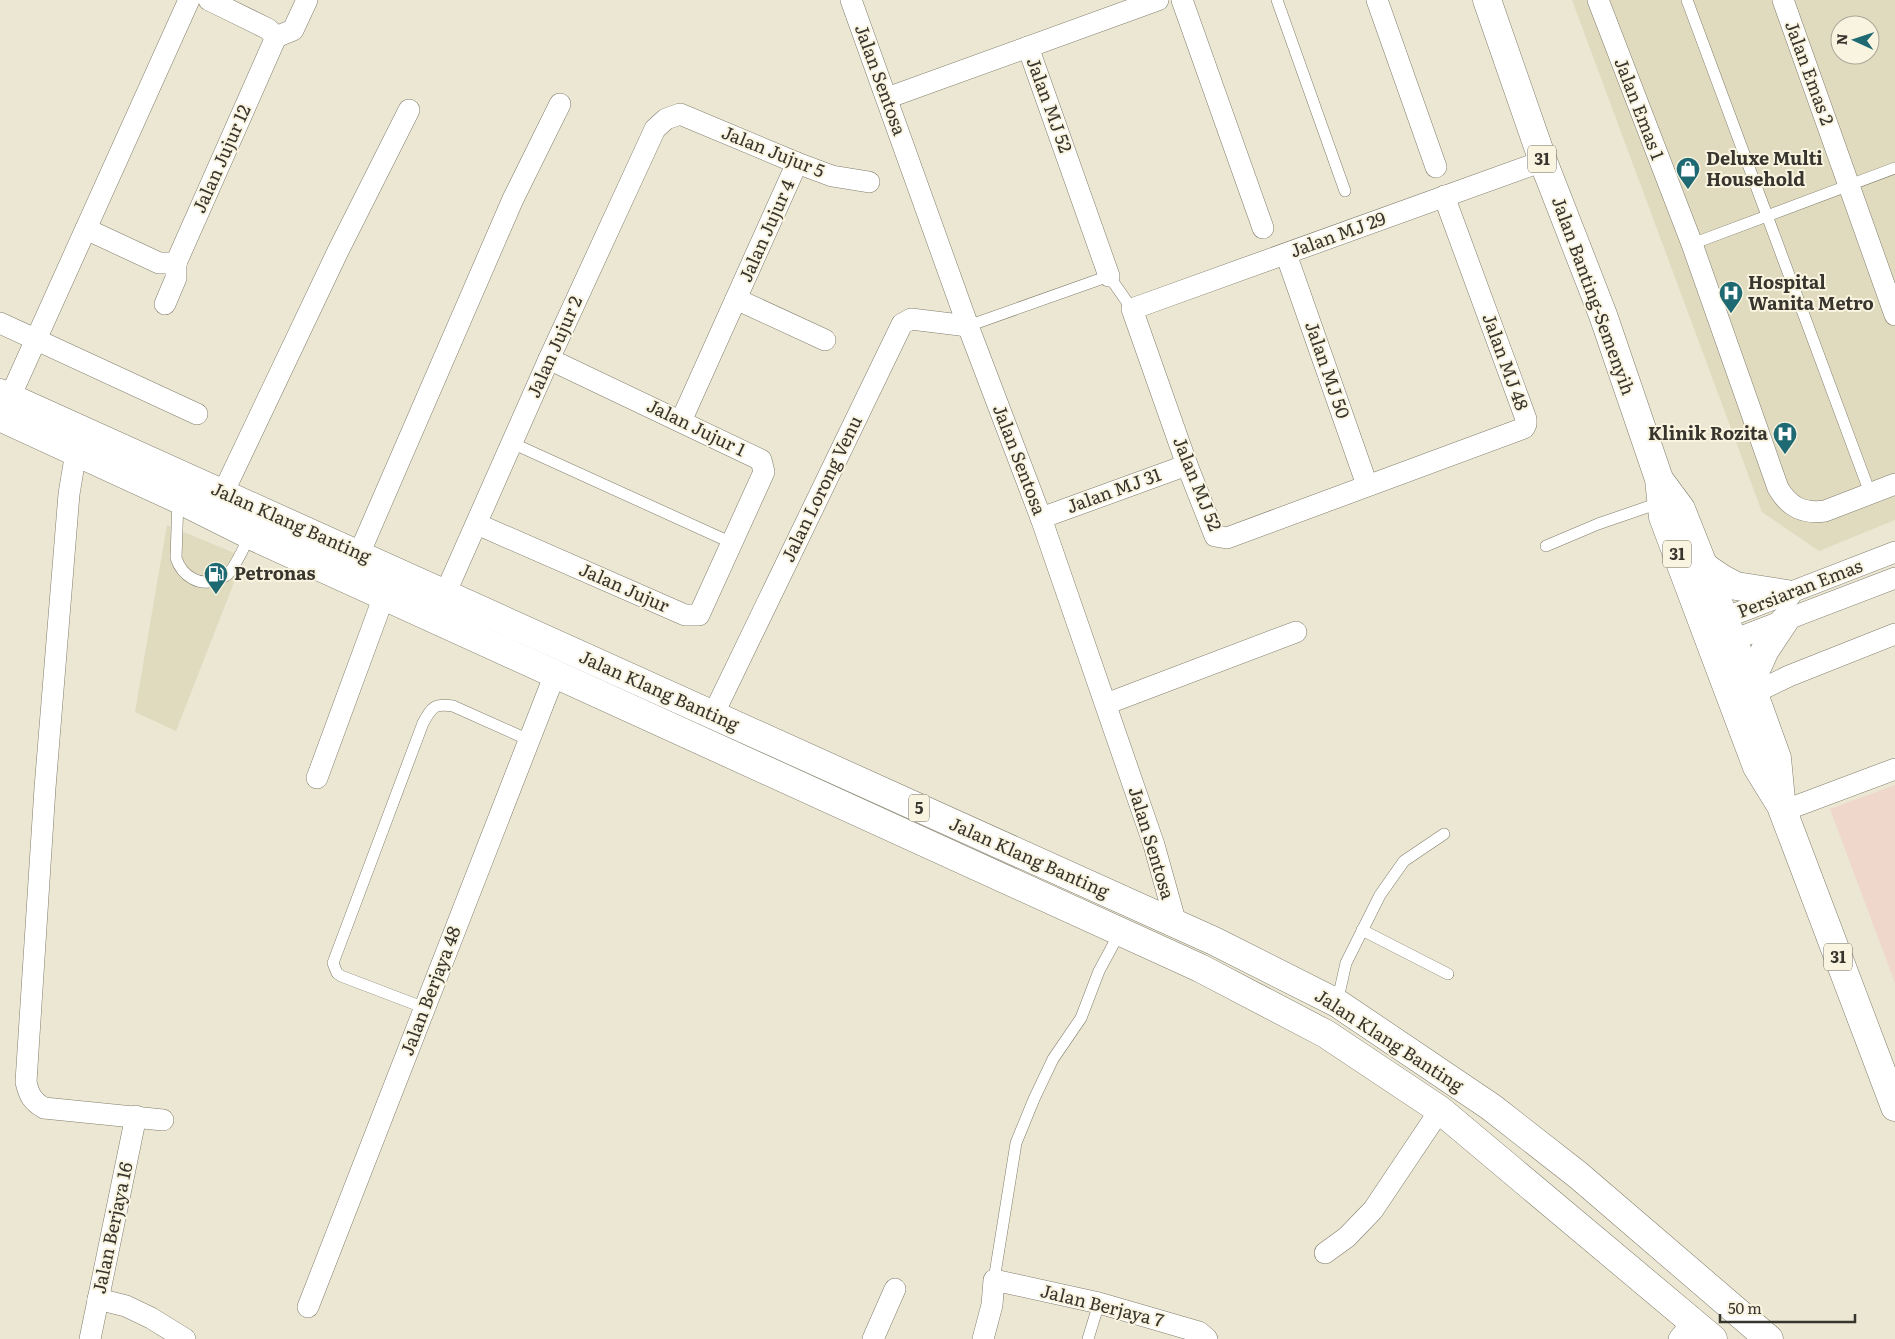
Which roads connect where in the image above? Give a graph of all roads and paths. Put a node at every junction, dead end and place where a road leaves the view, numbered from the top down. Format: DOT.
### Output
graph roads {
  1 [pos="189,0"];
  2 [pos="209,0"];
  3 [pos="307,0"];
  4 [pos="851,0"];
  5 [pos="1158,0"];
  6 [pos="1182,0"];
  7 [pos="1277,0"];
  8 [pos="1376,0"];
  9 [pos="1487,0"];
  10 [pos="1598,0"];
  11 [pos="1687,0"];
  12 [pos="1783,0"];
  13 [pos="276,37"];
  14 [pos="1028,47"];
  15 [pos="887,98"];
  16 [pos="560,104"];
  17 [pos="409,110"];
  18 [pos="680,114"];
  19 [pos="1543,161"];
  20 [pos="798,164"];
  21 [pos="1436,167"];
  22 [pos="1895,168"];
  23 [pos="869,182"];
  24 [pos="1849,186"];
  25 [pos="1345,191"];
  26 [pos="1444,196"];
  27 [pos="1767,217"];
  28 [pos="1263,228"];
  29 [pos="86,229"];
  30 [pos="1692,244"];
  31 [pos="1286,254"];
  32 [pos="176,262"];
  33 [pos="1110,276"];
  34 [pos="736,299"];
  35 [pos="165,304"];
  36 [pos="1132,309"];
  37 [pos="1895,315"];
  38 [pos="0,323"];
  39 [pos="968,326"];
  40 [pos="35,340"];
  41 [pos="825,340"];
  42 [pos="549,359"];
  43 [pos="3,402"];
  44 [pos="197,414"];
  45 [pos="681,421"];
  46 [pos="512,443"];
  47 [pos="76,452"];
  48 [pos="1187,465"];
  49 [pos="1895,484"];
  50 [pos="1368,485"];
  51 [pos="1660,491"];
  52 [pos="223,493"];
  53 [pos="1870,494"];
  54 [pos="178,499"];
  55 [pos="1041,518"];
  56 [pos="477,524"];
  57 [pos="250,535"];
  58 [pos="732,543"];
  59 [pos="1546,546"];
  60 [pos="1895,552"];
  61 [pos="359,554"];
  62 [pos="1702,565"];
  63 [pos="1895,578"];
  64 [pos="445,594"];
  65 [pos="1786,607"];
  66 [pos="379,610"];
  67 [pos="1296,632"];
  68 [pos="1719,633"];
  69 [pos="1895,634"];
  70 [pos="555,674"];
  71 [pos="1752,688"];
  72 [pos="1106,704"];
  73 [pos="713,715"];
  74 [pos="529,740"];
  75 [pos="1895,769"];
  76 [pos="317,778"];
  77 [pos="1782,809"];
  78 [pos="1444,834"];
  79 [pos="1176,924"];
  80 [pos="1362,930"];
  81 [pos="1120,932"];
  82 [pos="1448,974"];
  83 [pos="1337,1003"];
  84 [pos="425,1008"];
  85 [pos="1889,1073"];
  86 [pos="1895,1107"];
  87 [pos="1440,1110"];
  88 [pos="136,1116"];
  89 [pos="163,1120"];
  90 [pos="1324,1253"];
  91 [pos="994,1280"];
  92 [pos="894,1289"];
  93 [pos="98,1299"];
  94 [pos="1099,1303"];
  95 [pos="308,1308"];
  96 [pos="1695,1333"];
  97 [pos="90,1339"];
  98 [pos="185,1339"];
  99 [pos="873,1339"];
  100 [pos="983,1339"];
  101 [pos="1088,1339"];
  102 [pos="1206,1339"];
  103 [pos="1769,1339"];
  1 -- 29 [label="street"];
  2 -- 13 [label="street"];
  3 -- 13 [label="street"];
  4 -- 15 [label="street, Jalan Sentosa"];
  5 -- 14 [label="street"];
  6 -- 28 [label="street"];
  7 -- 25 [label="lane"];
  8 -- 21 [label="street"];
  9 -- 19 [label="main road, Jalan Banting-Semenyih / 31"];
  10 -- 30 [label="street, Jalan Emas 1"];
  11 -- 27 [label="lane"];
  12 -- 24 [label="street, Jalan Emas 2"];
  13 -- 32 [label="street, Jalan Jujur 12"];
  14 -- 15 [label="street"];
  14 -- 33 [label="street, Jalan MJ 52"];
  15 -- 39 [label="street, Jalan Sentosa"];
  16 -- 61 [label="street"];
  17 -- 52 [label="street"];
  18 -- 20 [label="street, Jalan Jujur 5"];
  18 -- 42 [label="street, Jalan Jujur 2"];
  19 -- 26 [label="street, Jalan MJ 29"];
  19 -- 51 [label="main road, Jalan Banting-Semenyih / 31"];
  20 -- 23 [label="street, Jalan Jujur 5"];
  20 -- 34 [label="street, Jalan Jujur 4"];
  22 -- 24 [label="lane"];
  24 -- 27 [label="lane"];
  24 -- 37 [label="street, Jalan Emas 2"];
  26 -- 31 [label="street, Jalan MJ 29"];
  26 -- 50 [label="street, Jalan MJ 48"];
  27 -- 30 [label="lane"];
  27 -- 53 [label="lane"];
  29 -- 32 [label="street"];
  29 -- 40 [label="street"];
  30 -- 53 [label="street, Jalan Emas 1"];
  31 -- 36 [label="street, Jalan MJ 29"];
  31 -- 50 [label="street, Jalan MJ 50"];
  32 -- 35 [label="street, Jalan Jujur 12"];
  33 -- 36 [label="lane"];
  33 -- 39 [label="lane"];
  34 -- 41 [label="street, Jalan Jujur 4"];
  34 -- 45 [label="street, Jalan Jujur 4"];
  36 -- 48 [label="street, Jalan MJ 52"];
  38 -- 40 [label="street"];
  39 -- 55 [label="street, Jalan Sentosa"];
  39 -- 73 [label="street, Jalan Lorong Venu"];
  40 -- 43 [label="street"];
  40 -- 44 [label="street"];
  42 -- 45 [label="street, Jalan Jujur 1"];
  42 -- 46 [label="street, Jalan Jujur 2"];
  43 -- 47 [label="main road, Jalan Klang Banting / 5"];
  43 -- 52 [label="main road, Jalan Klang Banting / 5"];
  45 -- 58 [label="street, Jalan Jujur 1"];
  46 -- 56 [label="street, Jalan Jujur 2"];
  46 -- 58 [label="lane"];
  47 -- 54 [label="main road, Jalan Klang Banting / 5"];
  47 -- 88 [label="street"];
  48 -- 50 [label="street, Jalan MJ 52"];
  48 -- 55 [label="street, Jalan MJ 31"];
  49 -- 53 [label="street, Jalan Emas 1"];
  51 -- 59 [label="lane"];
  51 -- 62 [label="main road, Jalan Banting-Semenyih / 31"];
  51 -- 68 [label="main road, Jalan Banting-Semenyih / 31"];
  52 -- 61 [label="main road, Jalan Klang Banting / 5"];
  54 -- 57 [label="main road, Jalan Klang Banting / 5"];
  54 -- 57 [label="lane"];
  55 -- 72 [label="street, Jalan Sentosa"];
  56 -- 58 [label="street, Jalan Jujur"];
  56 -- 64 [label="street, Jalan Jujur 2"];
  57 -- 66 [label="main road, Jalan Klang Banting / 5"];
  60 -- 65 [label="street, Persiaran Emas"];
  61 -- 64 [label="main road, Jalan Klang Banting / 5"];
  62 -- 65 [label="main road"];
  62 -- 68 [label="main road, Jalan Banting-Semenyih / 31"];
  63 -- 65 [label="street, Persiaran Emas"];
  64 -- 73 [label="main road, Jalan Klang Banting / 5"];
  65 -- 68 [label="street, Persiaran Emas"];
  65 -- 71 [label="main road"];
  66 -- 70 [label="main road, Jalan Klang Banting / 5"];
  66 -- 76 [label="street"];
  67 -- 72 [label="street"];
  68 -- 71 [label="main road, Jalan Banting-Semenyih / 31"];
  68 -- 77 [label="main road, Jalan Banting-Semenyih / 31"];
  69 -- 71 [label="street"];
  70 -- 74 [label="street, Jalan Berjaya 48"];
  70 -- 81 [label="main road, Jalan Klang Banting / 5"];
  71 -- 77 [label="main road, Jalan Banting-Semenyih / 31"];
  72 -- 79 [label="street, Jalan Sentosa"];
  73 -- 79 [label="main road, Jalan Klang Banting / 5"];
  74 -- 84 [label="street, Jalan Berjaya 48"];
  74 -- 84 [label="lane"];
  75 -- 77 [label="street"];
  77 -- 85 [label="main road, Jalan Banting-Semenyih / 31"];
  78 -- 80 [label="lane"];
  79 -- 83 [label="main road, Jalan Klang Banting / 5"];
  80 -- 82 [label="lane"];
  80 -- 83 [label="lane"];
  81 -- 87 [label="main road, Jalan Klang Banting / 5"];
  81 -- 91 [label="lane"];
  83 -- 103 [label="main road, Jalan Klang Banting / 5"];
  84 -- 95 [label="street, Jalan Berjaya 48"];
  85 -- 86 [label="main road, Jalan Banting-Semenyih / 31"];
  87 -- 90 [label="street"];
  87 -- 96 [label="main road, Jalan Klang Banting / 5"];
  88 -- 89 [label="street"];
  88 -- 93 [label="street, Jalan Berjaya 16"];
  91 -- 94 [label="street, Jalan Berjaya 7"];
  91 -- 100 [label="street"];
  92 -- 99 [label="street"];
  93 -- 97 [label="street, Jalan Berjaya 16"];
  93 -- 98 [label="street"];
  94 -- 101 [label="lane"];
  94 -- 102 [label="street, Jalan Berjaya 7"];
}
